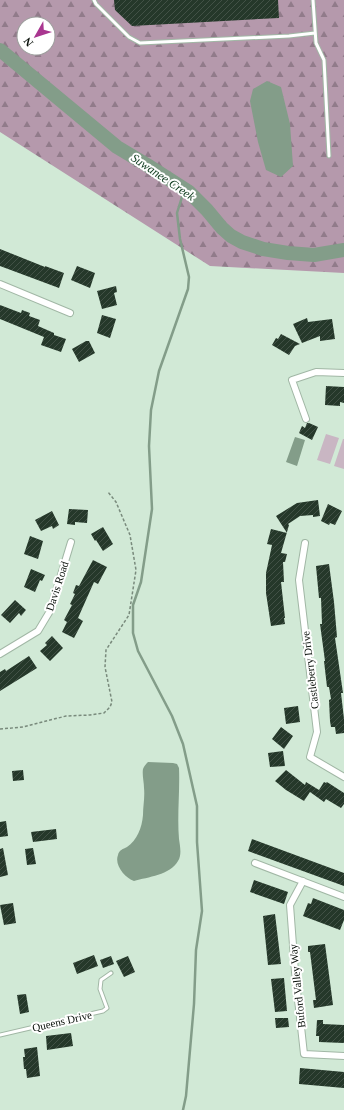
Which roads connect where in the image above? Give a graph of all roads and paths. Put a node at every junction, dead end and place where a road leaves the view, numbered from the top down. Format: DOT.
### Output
graph roads {
  1 [pos="94,0"];
  2 [pos="312,0"];
  3 [pos="315,33"];
  4 [pos="329,156"];
  5 [pos="0,284"];
  6 [pos="70,313"];
  7 [pos="344,373"];
  8 [pos="306,419"];
  9 [pos="108,492"];
  10 [pos="71,542"];
  11 [pos="305,543"];
  12 [pos="1,652"];
  13 [pos="0,729"];
  14 [pos="344,776"];
  15 [pos="255,863"];
  16 [pos="303,881"];
  17 [pos="344,897"];
  18 [pos="111,973"];
  19 [pos="0,1035"];
  20 [pos="344,1056"];
  1 -- 3 [label="lane"];
  2 -- 3 [label="lane"];
  3 -- 4 [label="lane"];
  5 -- 6 [label="street"];
  7 -- 8 [label="street"];
  9 -- 13 [label="path"];
  10 -- 12 [label="street, Davis Road"];
  11 -- 14 [label="street, Castleberry Drive"];
  15 -- 16 [label="street"];
  16 -- 17 [label="street"];
  16 -- 20 [label="street, Buford Valley Way"];
  18 -- 19 [label="lane, Queens Drive"];
}
